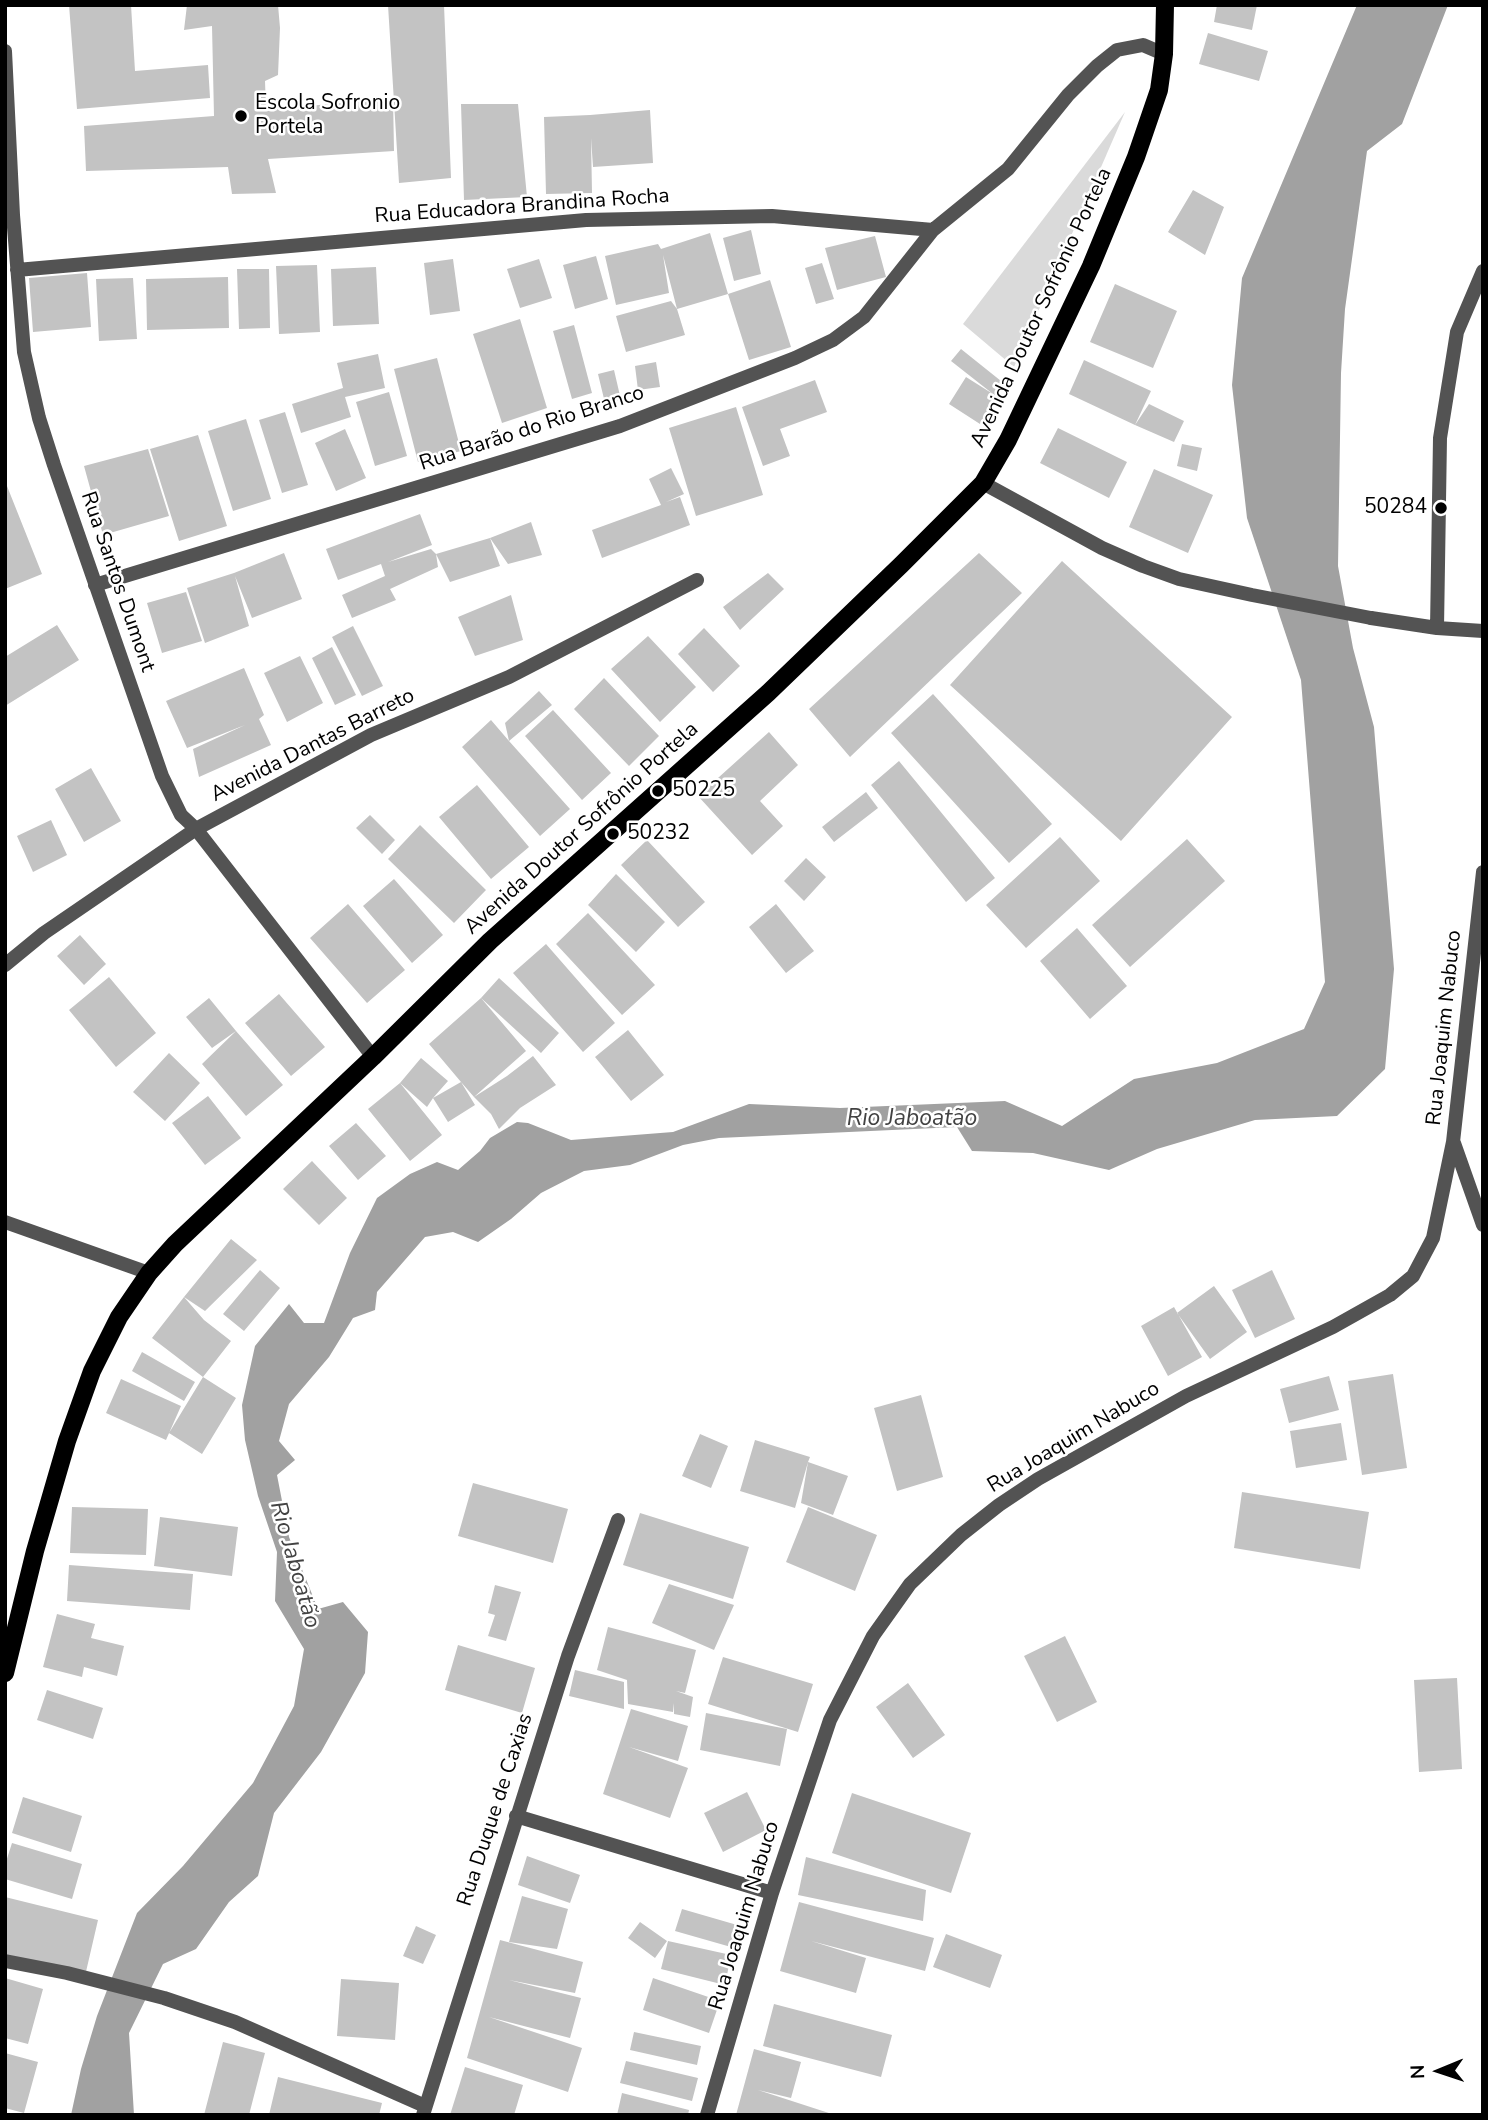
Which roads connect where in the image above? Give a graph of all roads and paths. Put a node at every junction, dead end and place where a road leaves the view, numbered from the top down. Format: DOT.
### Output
graph roads {
  1 [pos="1165,5"];
  2 [pos="5,51"];
  3 [pos="1164,54"];
  4 [pos="9,215"];
  5 [pos="933,230"];
  6 [pos="17,270"];
  7 [pos="1483,271"];
  8 [pos="983,483"];
  9 [pos="697,580"];
  10 [pos="95,586"];
  11 [pos="1437,628"];
  12 [pos="1483,631"];
  13 [pos="196,829"];
  14 [pos="1483,872"];
  15 [pos="5,965"];
  16 [pos="373,1057"];
  17 [pos="1453,1142"];
  18 [pos="5,1222"];
  19 [pos="1483,1225"];
  20 [pos="149,1273"];
  21 [pos="618,1520"];
  22 [pos="5,1672"];
  23 [pos="516,1816"];
  24 [pos="772,1893"];
  25 [pos="5,1961"];
  26 [pos="424,2110"];
  27 [pos="708,2115"];
  1 -- 3 [label="main road, Avenida Doutor Sofrônio Portela"];
  2 -- 4 [label="street, Rua Santos Dumont"];
  3 -- 5 [label="street"];
  3 -- 8 [label="main road, Avenida Doutor Sofrônio Portela"];
  4 -- 6 [label="street, Rua Santos Dumont"];
  5 -- 6 [label="street, Rua Educadora Brandina Rocha"];
  5 -- 10 [label="street, Rua Barão do Rio Branco"];
  6 -- 10 [label="street, Rua Santos Dumont"];
  7 -- 11 [label="street"];
  8 -- 11 [label="street"];
  8 -- 16 [label="main road, Avenida Doutor Sofrônio Portela"];
  9 -- 13 [label="street, Avenida Dantas Barreto"];
  10 -- 13 [label="street, Rua Santos Dumont"];
  11 -- 12 [label="street"];
  13 -- 15 [label="street, Avenida Dantas Barreto"];
  13 -- 16 [label="street, Rua Santos Dumont"];
  14 -- 17 [label="street, Rua Joaquim Nabuco"];
  16 -- 20 [label="main road, Avenida Doutor Sofrônio Portela"];
  17 -- 19 [label="street"];
  17 -- 24 [label="street, Rua Joaquim Nabuco"];
  18 -- 20 [label="street"];
  20 -- 22 [label="main road, Avenida Doutor Sofrônio Portela"];
  21 -- 23 [label="street, Rua Duque de Caxias"];
  23 -- 24 [label="street"];
  23 -- 26 [label="street, Rua Duque de Caxias"];
  24 -- 27 [label="street, Rua Joaquim Nabuco"];
  25 -- 26 [label="street"];
}
